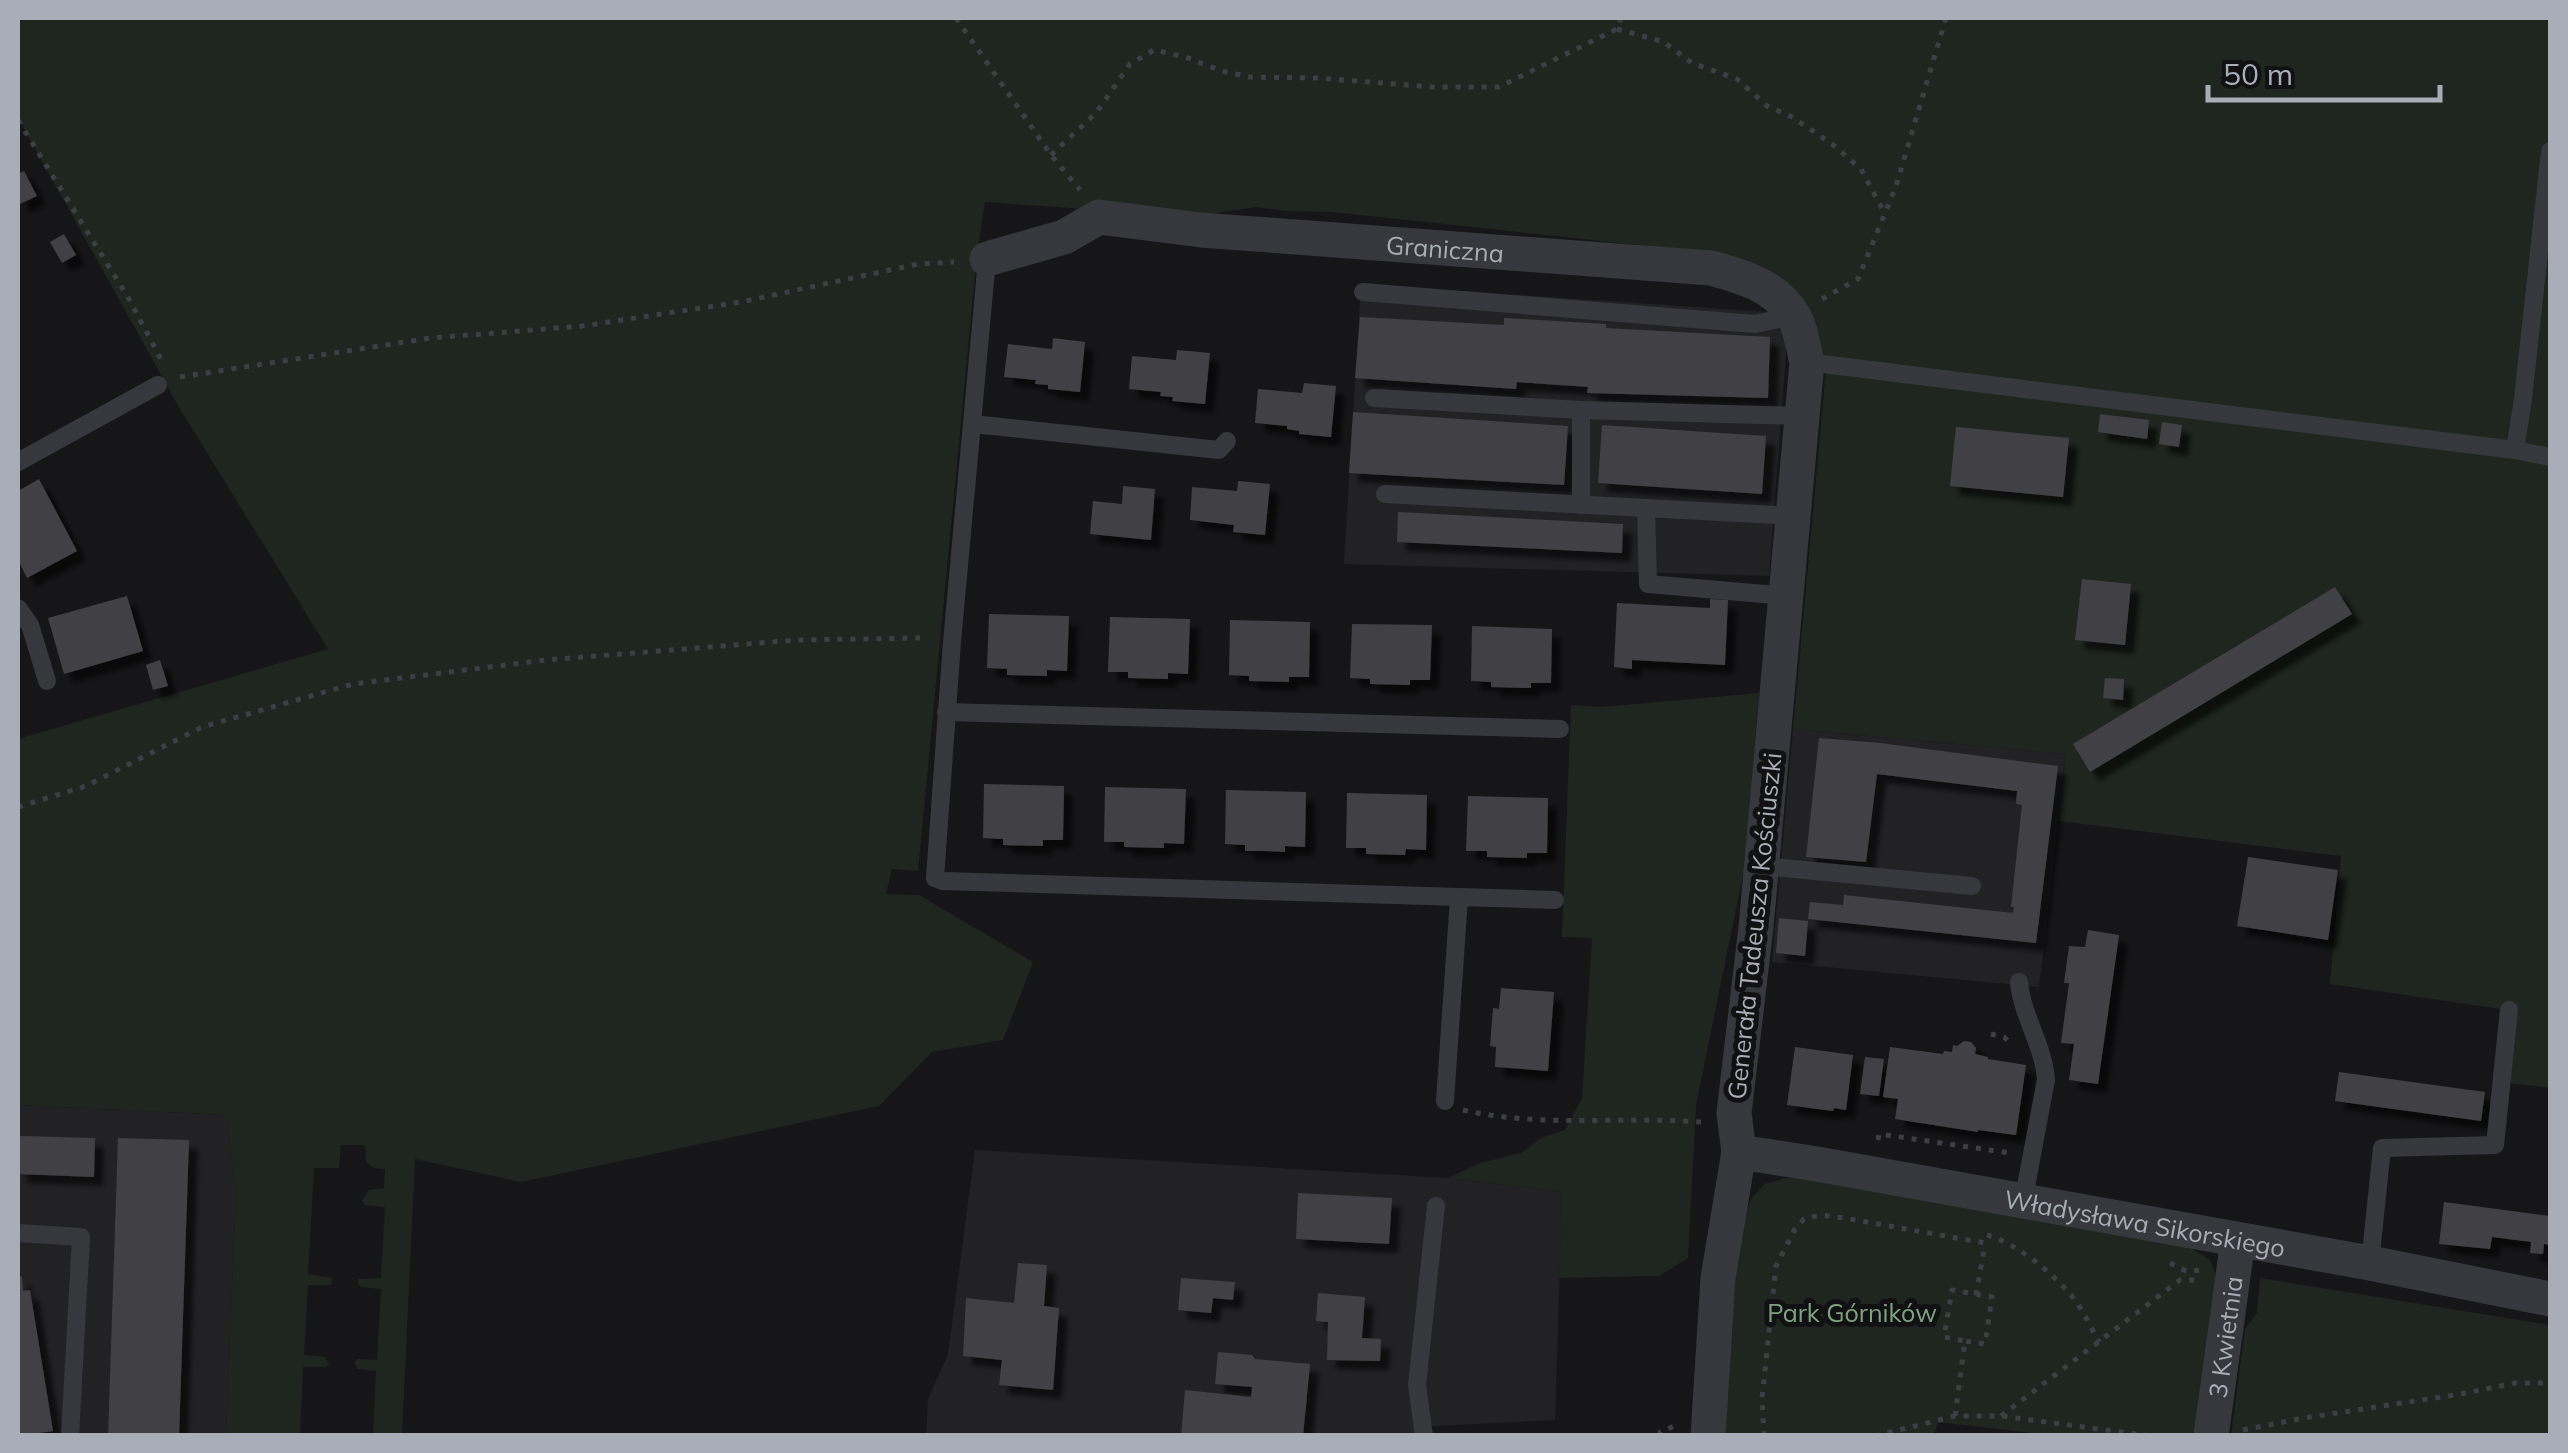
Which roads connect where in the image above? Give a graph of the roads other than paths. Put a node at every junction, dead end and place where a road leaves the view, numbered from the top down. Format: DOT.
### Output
graph roads {
  1 [pos="2550,152"];
  2 [pos="987,259"];
  3 [pos="1363,292"];
  4 [pos="1794,316"];
  5 [pos="1807,362"];
  6 [pos="165,377"];
  7 [pos="1374,398"];
  8 [pos="1581,410"];
  9 [pos="1802,416"];
  10 [pos="973,424"];
  11 [pos="1227,441"];
  12 [pos="2515,450"];
  13 [pos="2550,457"];
  14 [pos="18,462"];
  15 [pos="1385,494"];
  16 [pos="1581,504"];
  17 [pos="1646,508"];
  18 [pos="1794,516"];
  19 [pos="1787,596"];
  20 [pos="18,608"];
  21 [pos="47,682"];
  22 [pos="946,712"];
  23 [pos="1560,729"];
  24 [pos="1762,866"];
  25 [pos="1972,886"];
  26 [pos="1458,898"];
  27 [pos="1555,900"];
  28 [pos="2019,982"];
  29 [pos="2509,1010"];
  30 [pos="1445,1100"];
  31 [pos="1737,1138"];
  32 [pos="2023,1202"];
  33 [pos="1436,1206"];
  34 [pos="18,1233"];
  35 [pos="2238,1240"];
  36 [pos="2370,1263"];
  37 [pos="2550,1299"];
  38 [pos="2211,1435"];
  39 [pos="70,1436"];
  40 [pos="1424,1436"];
  41 [pos="1708,1436"];
  1 -- 12 [label="lane"];
  2 -- 4 [label="street, Graniczna"];
  2 -- 10 [label="lane"];
  3 -- 4 [label="lane"];
  4 -- 5 [label="street"];
  5 -- 9 [label="street"];
  5 -- 12 [label="lane"];
  6 -- 14 [label="lane"];
  7 -- 8 [label="lane"];
  8 -- 9 [label="lane"];
  8 -- 16 [label="lane"];
  9 -- 18 [label="street, Generała Tadeusza Kościuszki"];
  10 -- 11 [label="lane"];
  10 -- 22 [label="lane"];
  12 -- 13 [label="lane"];
  15 -- 16 [label="lane"];
  16 -- 17 [label="lane"];
  17 -- 18 [label="lane"];
  17 -- 19 [label="lane"];
  18 -- 19 [label="street, Generała Tadeusza Kościuszki"];
  19 -- 24 [label="street, Generała Tadeusza Kościuszki"];
  20 -- 21 [label="lane"];
  22 -- 23 [label="lane"];
  22 -- 26 [label="lane"];
  24 -- 25 [label="lane"];
  24 -- 31 [label="street, Generała Tadeusza Kościuszki"];
  26 -- 27 [label="lane"];
  26 -- 30 [label="lane"];
  28 -- 32 [label="lane"];
  29 -- 36 [label="lane"];
  31 -- 32 [label="street, Władysława Sikorskiego"];
  31 -- 41 [label="street, Generała Tadeusza Kościuszki"];
  32 -- 35 [label="street, Władysława Sikorskiego"];
  33 -- 40 [label="lane"];
  34 -- 39 [label="lane"];
  35 -- 36 [label="street, Władysława Sikorskiego"];
  35 -- 38 [label="street, 3 Kwietnia"];
  36 -- 37 [label="street, Władysława Sikorskiego"];
}
